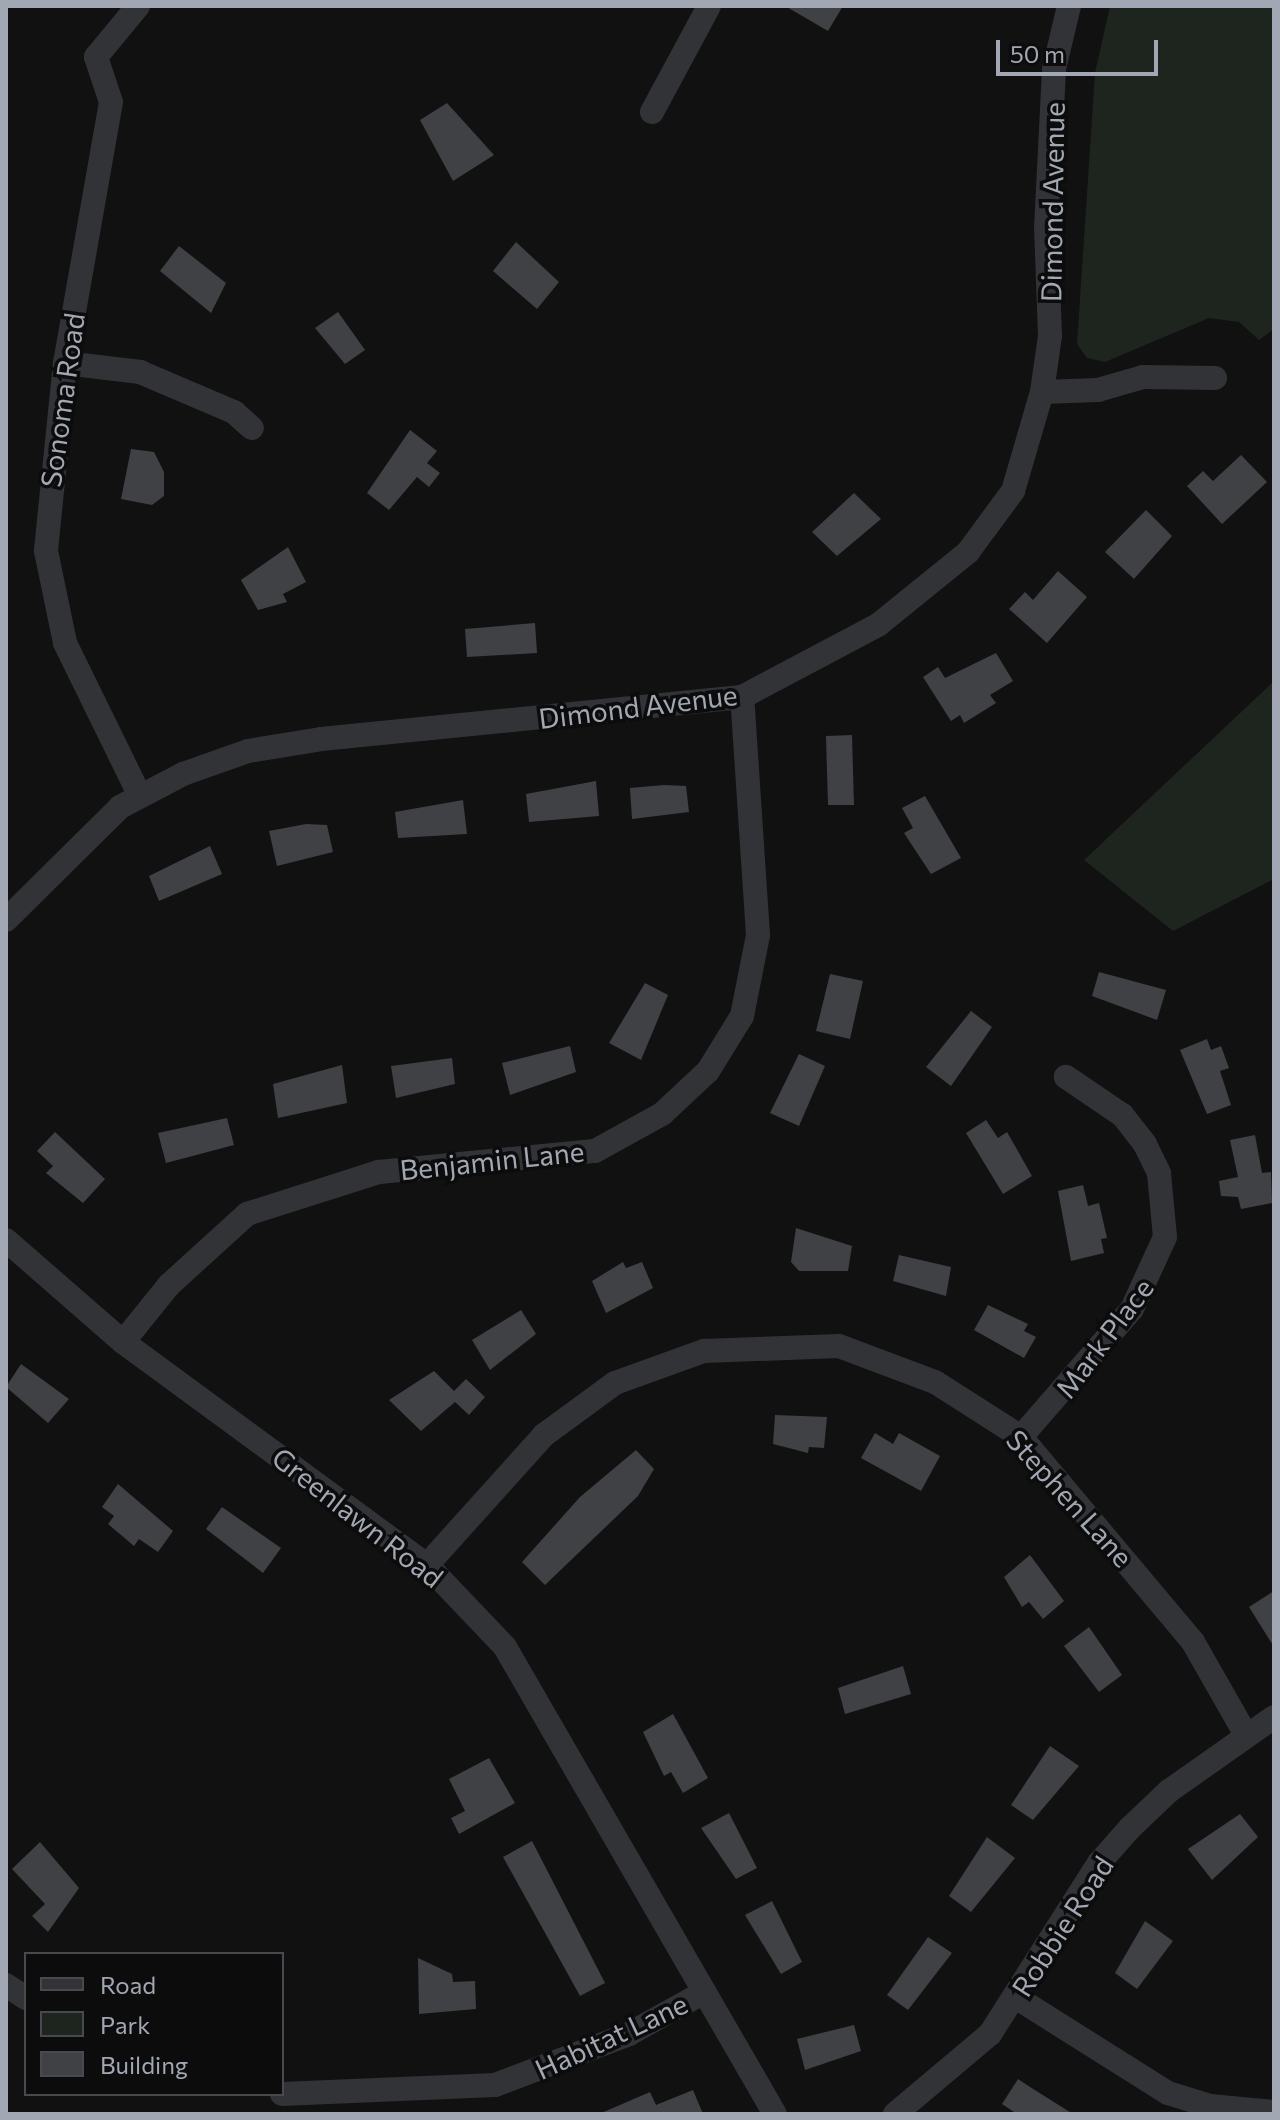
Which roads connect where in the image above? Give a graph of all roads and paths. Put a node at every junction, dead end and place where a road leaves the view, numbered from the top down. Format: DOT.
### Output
graph roads {
  1 [pos="138,6"];
  2 [pos="709,6"];
  3 [pos="1069,6"];
  4 [pos="652,112"];
  5 [pos="65,363"];
  6 [pos="1215,378"];
  7 [pos="1042,392"];
  8 [pos="252,428"];
  9 [pos="742,697"];
  10 [pos="140,796"];
  11 [pos="6,920"];
  12 [pos="1066,1077"];
  13 [pos="6,1240"];
  14 [pos="123,1342"];
  15 [pos="1021,1437"];
  16 [pos="427,1565"];
  17 [pos="1274,1717"];
  18 [pos="1246,1735"];
  19 [pos="6,1985"];
  20 [pos="701,1994"];
  21 [pos="24,1997"];
  22 [pos="1017,1998"];
  23 [pos="284,2094"];
  24 [pos="1274,2112"];
  25 [pos="775,2114"];
  26 [pos="895,2114"];
  1 -- 5 [label="street, Sonoma Road"];
  2 -- 4 [label="street"];
  3 -- 7 [label="street, Dimond Avenue"];
  5 -- 8 [label="street"];
  5 -- 10 [label="street, Sonoma Road"];
  6 -- 7 [label="street"];
  7 -- 9 [label="street, Dimond Avenue"];
  9 -- 10 [label="street, Dimond Avenue"];
  9 -- 14 [label="street, Benjamin Lane"];
  10 -- 11 [label="street"];
  12 -- 15 [label="street, Mark Place"];
  13 -- 14 [label="street, Greenlawn Road"];
  14 -- 16 [label="street, Greenlawn Road"];
  15 -- 16 [label="street, Stephen Lane"];
  15 -- 18 [label="street, Stephen Lane"];
  16 -- 20 [label="street, Greenlawn Road"];
  17 -- 18 [label="street, Robbie Road"];
  18 -- 22 [label="street, Robbie Road"];
  19 -- 21 [label="street"];
  20 -- 23 [label="street, Habitat Lane"];
  20 -- 25 [label="street, Greenlawn Road"];
  22 -- 24 [label="street"];
  22 -- 26 [label="street, Robbie Road"];
}
